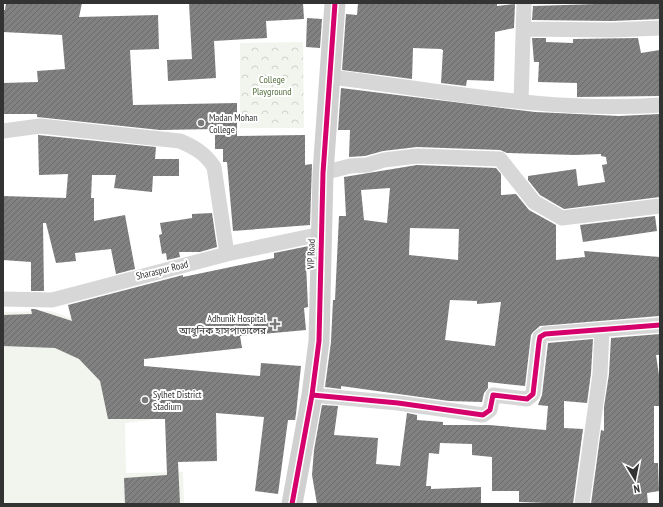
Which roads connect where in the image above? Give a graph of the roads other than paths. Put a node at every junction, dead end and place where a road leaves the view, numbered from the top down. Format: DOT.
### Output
graph roads {
  1 [pos="335,3"];
  2 [pos="524,3"];
  3 [pos="660,28"];
  4 [pos="523,29"];
  5 [pos="330,77"];
  6 [pos="521,101"];
  7 [pos="660,105"];
  8 [pos="3,131"];
  9 [pos="324,173"];
  10 [pos="660,206"];
  11 [pos="321,234"];
  12 [pos="227,254"];
  13 [pos="3,299"];
  14 [pos="660,325"];
  15 [pos="602,330"];
  16 [pos="312,395"];
  17 [pos="292,504"];
  18 [pos="582,504"];
  1 -- 5 [label="street, VIP Road"];
  2 -- 4 [label="street"];
  3 -- 4 [label="street"];
  4 -- 6 [label="street"];
  5 -- 6 [label="street"];
  5 -- 9 [label="street, VIP Road"];
  6 -- 7 [label="street"];
  8 -- 12 [label="street"];
  9 -- 10 [label="street"];
  9 -- 11 [label="street, VIP Road"];
  11 -- 12 [label="street, Sharaspur Road"];
  11 -- 16 [label="street, VIP Road"];
  12 -- 13 [label="street, Sharaspur Road"];
  14 -- 15 [label="street"];
  15 -- 16 [label="street"];
  15 -- 18 [label="street"];
  16 -- 17 [label="street, VIP Road"];
}
